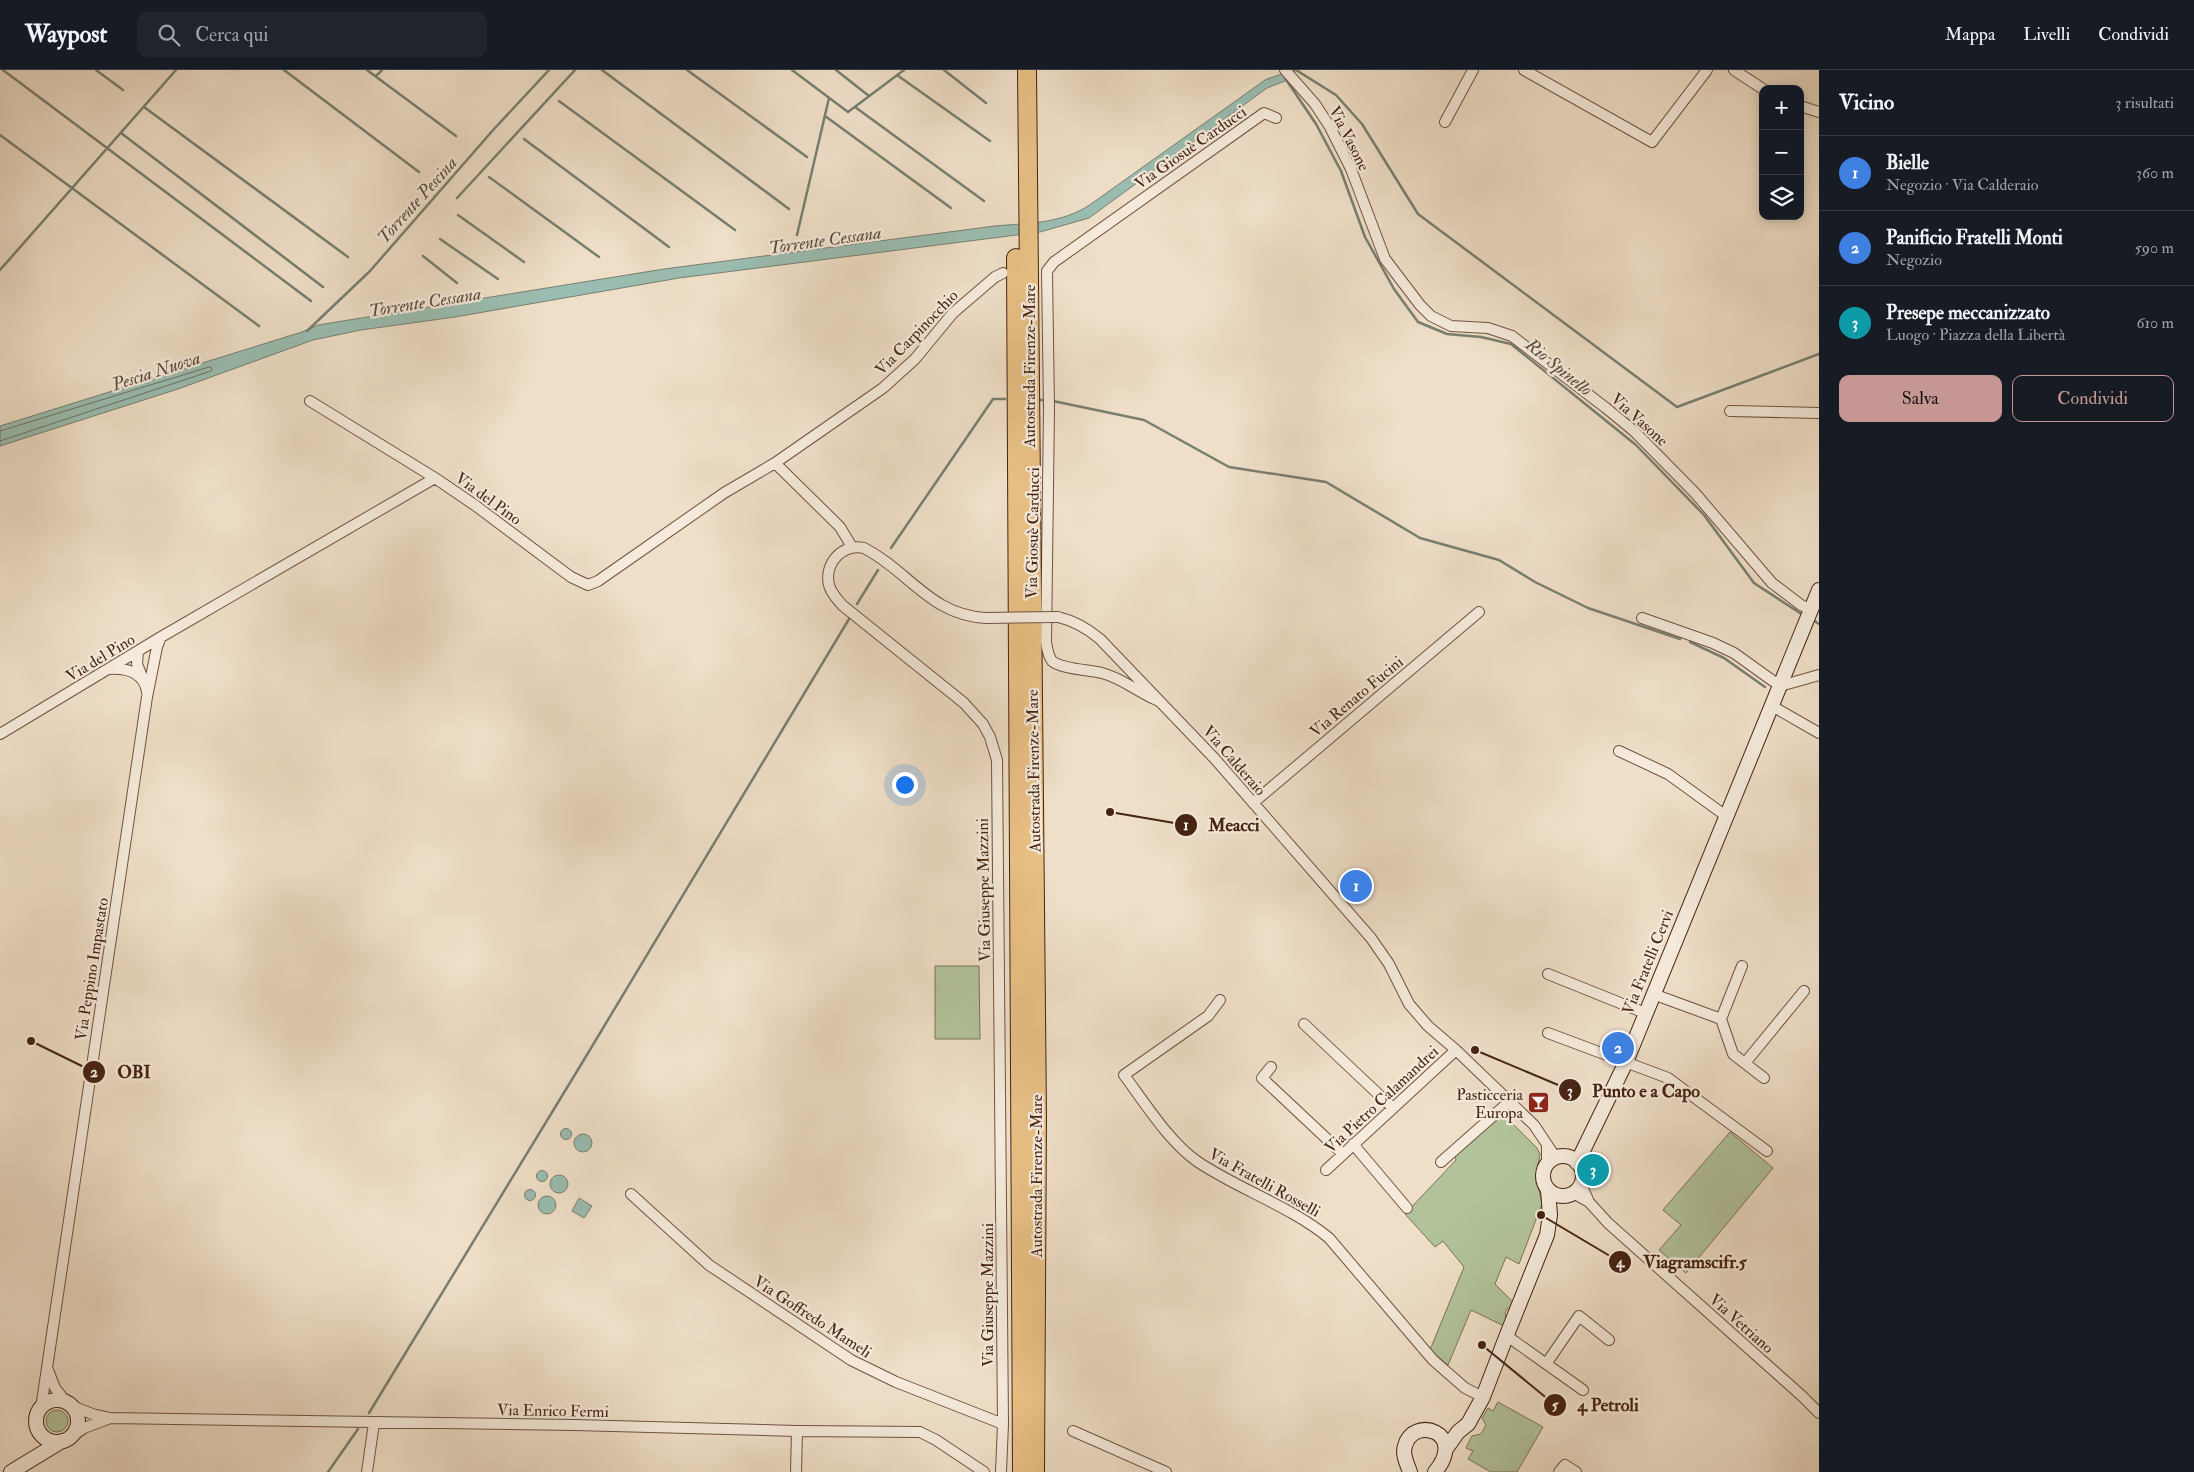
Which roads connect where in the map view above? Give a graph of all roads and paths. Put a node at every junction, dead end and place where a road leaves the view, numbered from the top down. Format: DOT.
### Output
graph roads {
  1 [pos="1015,70"];
  2 [pos="1027,70"];
  3 [pos="1285,70"];
  4 [pos="1473,70"];
  5 [pos="1524,70"];
  6 [pos="1707,70"];
  7 [pos="1734,70"];
  8 [pos="1759,86"];
  9 [pos="1804,107"];
  10 [pos="1819,112"];
  11 [pos="1276,118"];
  12 [pos="1445,122"];
  13 [pos="1022,217"];
  14 [pos="1022,236"];
  15 [pos="1004,273"];
  16 [pos="310,401"];
  17 [pos="1730,411"];
  18 [pos="1819,414"];
  19 [pos="776,463"];
  20 [pos="435,478"];
  21 [pos="852,547"];
  22 [pos="1819,590"];
  23 [pos="1479,612"];
  24 [pos="1810,614"];
  25 [pos="1642,618"];
  26 [pos="161,637"];
  27 [pos="138,650"];
  28 [pos="154,661"];
  29 [pos="108,669"];
  30 [pos="1819,675"];
  31 [pos="144,681"];
  32 [pos="1780,686"];
  33 [pos="148,697"];
  34 [pos="1158,701"];
  35 [pos="1772,706"];
  36 [pos="1819,733"];
  37 [pos="0,734"];
  38 [pos="1619,751"];
  39 [pos="1252,802"];
  40 [pos="1726,816"];
  41 [pos="1742,966"];
  42 [pos="1548,974"];
  43 [pos="1804,991"];
  44 [pos="1653,994"];
  45 [pos="1220,1000"];
  46 [pos="1645,1014"];
  47 [pos="1721,1019"];
  48 [pos="1304,1024"];
  49 [pos="1548,1033"];
  50 [pos="1456,1050"];
  51 [pos="1626,1062"];
  52 [pos="1745,1063"];
  53 [pos="1271,1067"];
  54 [pos="1764,1078"];
  55 [pos="1510,1100"];
  56 [pos="1393,1108"];
  57 [pos="1352,1144"];
  58 [pos="1767,1151"];
  59 [pos="1343,1154"];
  60 [pos="1562,1160"];
  61 [pos="1441,1162"];
  62 [pos="1326,1170"];
  63 [pos="1577,1188"];
  64 [pos="1552,1192"];
  65 [pos="631,1194"];
  66 [pos="1407,1208"];
  67 [pos="1507,1336"];
  68 [pos="1610,1340"];
  69 [pos="47,1364"];
  70 [pos="1546,1364"];
  71 [pos="1583,1390"];
  72 [pos="1483,1397"];
  73 [pos="69,1404"];
  74 [pos="41,1408"];
  75 [pos="1819,1413"];
  76 [pos="110,1418"];
  77 [pos="374,1423"];
  78 [pos="1003,1424"];
  79 [pos="797,1431"];
  80 [pos="1073,1431"];
  81 [pos="1458,1432"];
  82 [pos="40,1433"];
  83 [pos="1439,1435"];
  84 [pos="67,1439"];
  85 [pos="1446,1449"];
  86 [pos="2,1472"];
  87 [pos="11,1472"];
  88 [pos="367,1472"];
  89 [pos="796,1472"];
  90 [pos="984,1472"];
  91 [pos="1001,1472"];
  92 [pos="1022,1472"];
  93 [pos="1035,1472"];
  94 [pos="1166,1472"];
  95 [pos="1410,1472"];
  96 [pos="1435,1472"];
  97 [pos="1559,1472"];
  98 [pos="1576,1472"];
  1 -- 13 [label="highway, Autostrada Firenze-Mare"];
  2 -- 13 [label="highway, Autostrada Firenze-Mare"];
  3 -- 24 [label="street, Via Vasone"];
  4 -- 12 [label="street"];
  5 -- 6 [label="street"];
  7 -- 8 [label="street"];
  9 -- 10 [label="street"];
  11 -- 34 [label="street, Via Giosuè Carducci"];
  13 -- 14 [label="highway, Autostrada Firenze-Mare"];
  14 -- 92 [label="highway, Autostrada Firenze-Mare"];
  14 -- 93 [label="highway, Autostrada Firenze-Mare"];
  15 -- 19 [label="street, Via Carpinocchio"];
  16 -- 20 [label="street"];
  17 -- 18 [label="street"];
  19 -- 20 [label="street, Via del Pino"];
  19 -- 21 [label="street"];
  20 -- 26 [label="street, Via del Pino"];
  21 -- 34 [label="street, Via Calderaio, bridge"];
  21 -- 78 [label="street, Via Giuseppe Mazzini"];
  22 -- 24 [label="street, Via Fratelli Cervi"];
  23 -- 39 [label="street, Via Renato Fucini"];
  24 -- 32 [label="street, Via Fratelli Cervi"];
  25 -- 32 [label="street"];
  26 -- 27 [label="street, Via del Pino"];
  26 -- 28 [label="street, Via Peppino Impastato"];
  27 -- 28 [label="street"];
  27 -- 29 [label="street, Via del Pino"];
  27 -- 31 [label="street"];
  28 -- 33 [label="street, Via Peppino Impastato"];
  29 -- 31 [label="street"];
  29 -- 37 [label="street, Via del Pino"];
  30 -- 32 [label="street"];
  31 -- 33 [label="street"];
  32 -- 35 [label="street, Via Fratelli Cervi"];
  33 -- 69 [label="street, Via Peppino Impastato"];
  34 -- 39 [label="street, Via Calderaio"];
  35 -- 36 [label="street"];
  35 -- 40 [label="street, Via Fratelli Cervi"];
  38 -- 40 [label="street"];
  39 -- 50 [label="street, Via Calderaio"];
  40 -- 44 [label="street, Via Fratelli Cervi"];
  41 -- 47 [label="street"];
  42 -- 46 [label="street"];
  43 -- 52 [label="street"];
  44 -- 46 [label="street, Via Fratelli Cervi"];
  44 -- 47 [label="street"];
  45 -- 72 [label="street, Via Fratelli Rosselli"];
  46 -- 51 [label="street, Via Fratelli Cervi"];
  47 -- 52 [label="street"];
  48 -- 56 [label="street"];
  49 -- 51 [label="street"];
  50 -- 55 [label="street, Via Calderaio"];
  50 -- 56 [label="street, Via Pietro Calamandrei"];
  51 -- 58 [label="street"];
  51 -- 60 [label="street, Via Fratelli Cervi"];
  52 -- 54 [label="street"];
  53 -- 59 [label="street"];
  55 -- 60 [label="street, Via Calderaio"];
  55 -- 61 [label="street"];
  56 -- 57 [label="street, Via Pietro Calamandrei"];
  57 -- 59 [label="street, Via Pietro Calamandrei"];
  57 -- 66 [label="street"];
  59 -- 62 [label="street, Via Pietro Calamandrei"];
  60 -- 63 [label="street"];
  60 -- 64 [label="street"];
  63 -- 64 [label="street"];
  63 -- 75 [label="street, Via Vetriano"];
  64 -- 67 [label="street"];
  65 -- 78 [label="street, Via Goffredo Mameli"];
  67 -- 70 [label="street"];
  67 -- 72 [label="street"];
  68 -- 70 [label="street"];
  69 -- 73 [label="street"];
  69 -- 74 [label="street, Via Peppino Impastato"];
  70 -- 71 [label="street"];
  72 -- 81 [label="street"];
  73 -- 74 [label="street"];
  73 -- 76 [label="street"];
  73 -- 84 [label="street"];
  74 -- 82 [label="street"];
  76 -- 77 [label="street, Via Enrico Fermi"];
  76 -- 84 [label="street"];
  77 -- 79 [label="street, Via Enrico Fermi"];
  77 -- 88 [label="street"];
  78 -- 91 [label="street, Via Giuseppe Mazzini"];
  79 -- 89 [label="street"];
  79 -- 90 [label="street, Via Enrico Fermi"];
  80 -- 94 [label="street"];
  81 -- 83 [label="street"];
  81 -- 85 [label="street"];
  82 -- 84 [label="street"];
  82 -- 86 [label="street"];
  83 -- 85 [label="street"];
  83 -- 95 [label="street"];
  84 -- 87 [label="street"];
  85 -- 96 [label="street"];
  97 -- 98 [label="street"];
}
